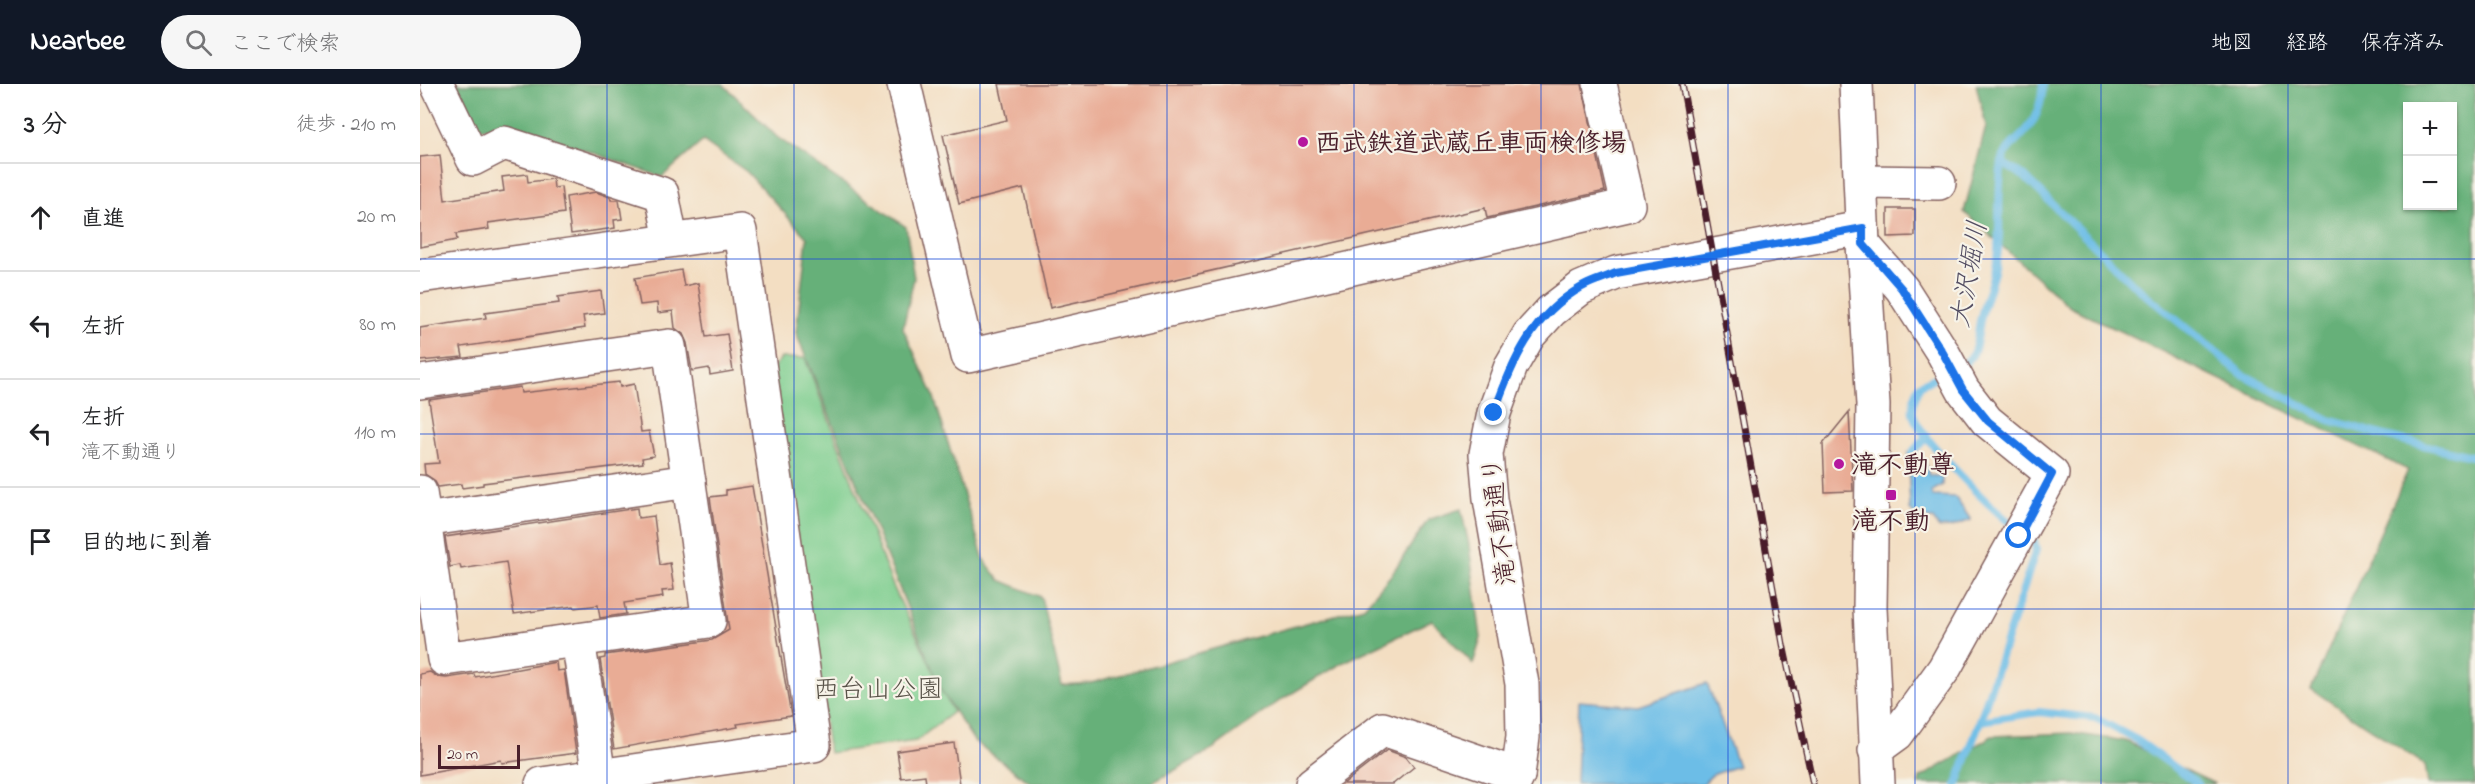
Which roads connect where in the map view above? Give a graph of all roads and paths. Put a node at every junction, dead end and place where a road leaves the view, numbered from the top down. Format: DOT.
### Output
graph roads {
  1 [pos="437,84"];
  2 [pos="904,84"];
  3 [pos="1600,84"];
  4 [pos="1856,84"];
  5 [pos="1862,182"];
  6 [pos="1939,183"];
  7 [pos="1863,236"];
  8 [pos="671,240"];
  9 [pos="420,276"];
  10 [pos="420,382"];
  11 [pos="689,482"];
  12 [pos="422,506"];
  13 [pos="578,640"];
  14 [pos="1875,750"];
  15 [pos="599,776"];
  16 [pos="1516,780"];
  17 [pos="542,784"];
  18 [pos="1312,784"];
  19 [pos="1878,784"];
  1 -- 8 [label="street"];
  2 -- 3 [label="street"];
  4 -- 5 [label="street"];
  5 -- 6 [label="street"];
  5 -- 7 [label="street"];
  7 -- 14 [label="street"];
  7 -- 14 [label="street"];
  7 -- 16 [label="street, 滝不動通り"];
  8 -- 9 [label="street"];
  8 -- 15 [label="street"];
  10 -- 11 [label="street"];
  11 -- 12 [label="street"];
  11 -- 13 [label="street"];
  12 -- 13 [label="street"];
  13 -- 15 [label="street"];
  14 -- 19 [label="street"];
  15 -- 17 [label="street"];
  16 -- 18 [label="street"];
}
